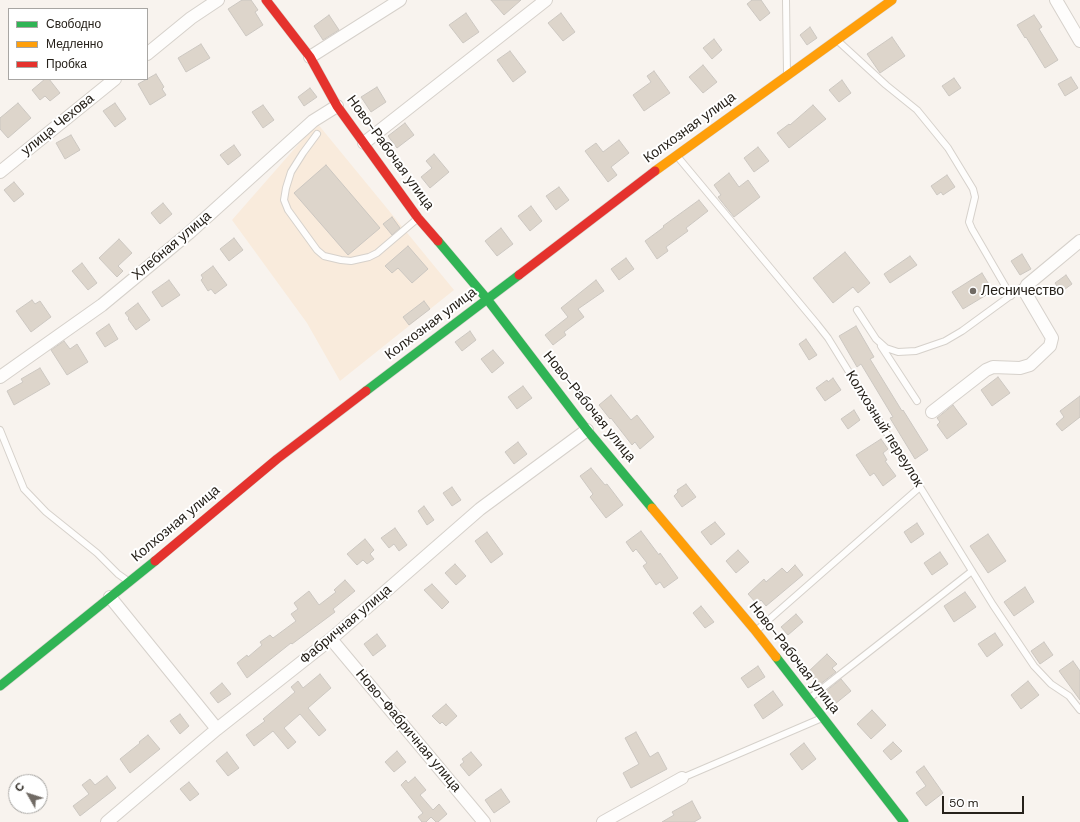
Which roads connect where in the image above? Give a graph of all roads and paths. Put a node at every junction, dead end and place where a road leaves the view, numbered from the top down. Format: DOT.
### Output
graph roads {
  1 [pos="218,0"];
  2 [pos="266,0"];
  3 [pos="400,0"];
  4 [pos="546,0"];
  5 [pos="786,0"];
  6 [pos="892,0"];
  7 [pos="1056,0"];
  8 [pos="837,40"];
  9 [pos="1080,42"];
  10 [pos="148,53"];
  11 [pos="310,57"];
  12 [pos="788,75"];
  13 [pos="114,80"];
  14 [pos="337,106"];
  15 [pos="317,134"];
  16 [pos="364,143"];
  17 [pos="676,155"];
  18 [pos="0,172"];
  19 [pos="418,218"];
  20 [pos="1080,241"];
  21 [pos="1027,284"];
  22 [pos="1011,296"];
  23 [pos="487,299"];
  24 [pos="857,310"];
  25 [pos="876,339"];
  26 [pos="0,377"];
  27 [pos="918,401"];
  28 [pos="932,412"];
  29 [pos="0,430"];
  30 [pos="587,430"];
  31 [pos="920,487"];
  32 [pos="972,571"];
  33 [pos="129,582"];
  34 [pos="110,597"];
  35 [pos="756,631"];
  36 [pos="331,639"];
  37 [pos="0,686"];
  38 [pos="809,699"];
  39 [pos="1080,710"];
  40 [pos="823,717"];
  41 [pos="217,729"];
  42 [pos="682,778"];
  43 [pos="110,821"];
  44 [pos="484,822"];
  45 [pos="603,822"];
  46 [pos="904,822"];
  1 -- 10 [label="street"];
  2 -- 11 [label="street, Ново-Рабочая улица"];
  3 -- 11 [label="street"];
  4 -- 16 [label="street"];
  5 -- 12 [label="lane"];
  6 -- 8 [label="street, Колхозная улица"];
  7 -- 9 [label="street"];
  8 -- 12 [label="street, Колхозная улица"];
  8 -- 22 [label="lane"];
  11 -- 14 [label="street, Ново-Рабочая улица"];
  12 -- 17 [label="street, Колхозная улица"];
  13 -- 18 [label="street, улица Чехова"];
  14 -- 16 [label="street, Ново-Рабочая улица"];
  14 -- 26 [label="street, Хлебная улица"];
  15 -- 19 [label="lane"];
  16 -- 19 [label="street, Ново-Рабочая улица"];
  17 -- 23 [label="street, Колхозная улица"];
  17 -- 31 [label="lane, Колхозный переулок"];
  19 -- 23 [label="street, Ново-Рабочая улица"];
  20 -- 21 [label="street"];
  21 -- 22 [label="lane"];
  21 -- 28 [label="street"];
  22 -- 25 [label="lane"];
  23 -- 30 [label="street, Ново-Рабочая улица"];
  23 -- 33 [label="street, Колхозная улица"];
  24 -- 25 [label="lane"];
  25 -- 27 [label="lane"];
  29 -- 33 [label="lane"];
  30 -- 35 [label="street, Ново-Рабочая улица"];
  30 -- 36 [label="street, Фабричная улица"];
  31 -- 32 [label="lane, Колхозный переулок"];
  31 -- 35 [label="lane"];
  32 -- 38 [label="lane"];
  32 -- 39 [label="lane, Колхозный переулок"];
  33 -- 34 [label="street, Колхозная улица"];
  34 -- 37 [label="street, Колхозная улица"];
  34 -- 41 [label="street"];
  35 -- 38 [label="street, Ново-Рабочая улица"];
  36 -- 41 [label="street, Фабричная улица"];
  36 -- 44 [label="street, Ново-Фабричная улица"];
  38 -- 40 [label="street, Ново-Рабочая улица"];
  40 -- 42 [label="lane"];
  40 -- 46 [label="street, Ново-Рабочая улица"];
  41 -- 43 [label="street, Фабричная улица"];
  42 -- 45 [label="street"];
}
